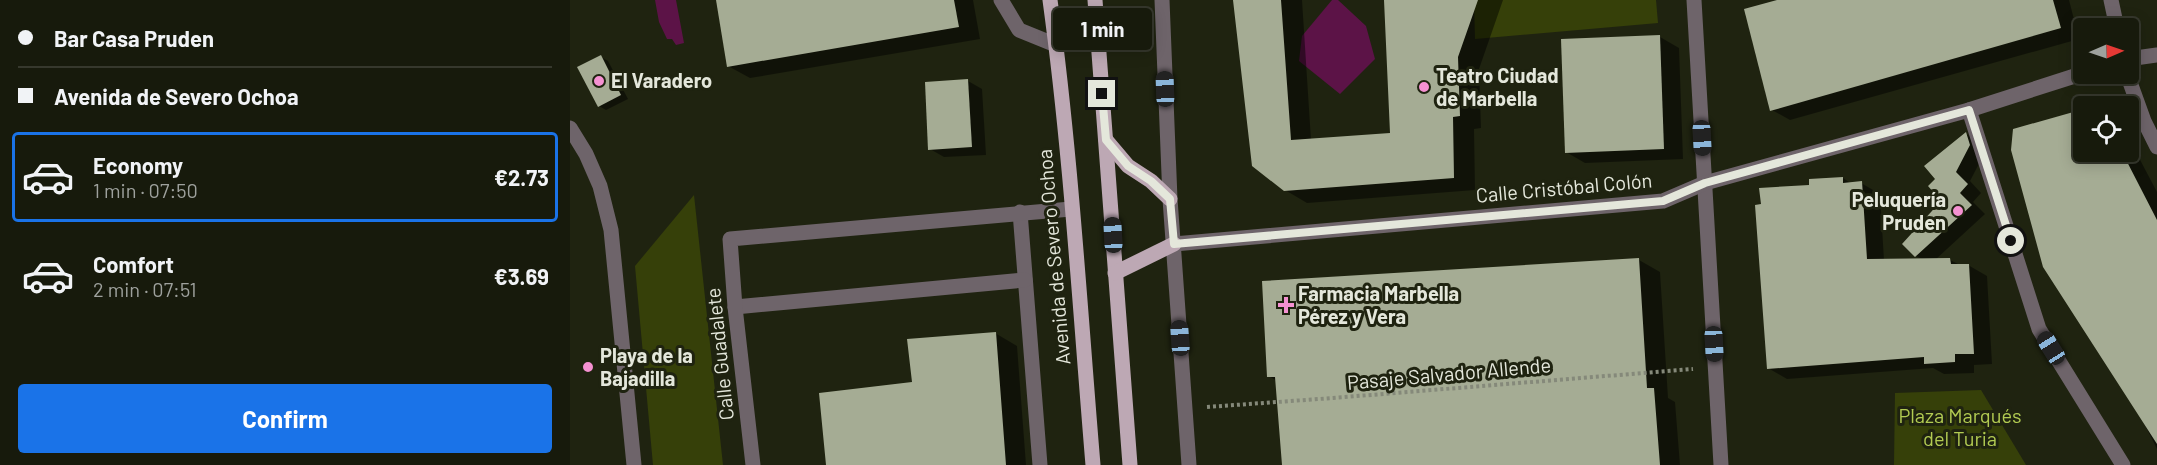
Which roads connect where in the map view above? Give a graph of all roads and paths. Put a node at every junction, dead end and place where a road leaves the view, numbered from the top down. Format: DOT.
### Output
graph roads {
  1 [pos="1001,0"];
  2 [pos="1050,0"];
  3 [pos="1095,0"];
  4 [pos="1162,0"];
  5 [pos="2111,0"];
  6 [pos="1697,1"];
  7 [pos="2114,18"];
  8 [pos="1056,45"];
  9 [pos="2157,55"];
  10 [pos="2139,58"];
  11 [pos="2073,77"];
  12 [pos="2131,84"];
  13 [pos="1969,110"];
  14 [pos="570,128"];
  15 [pos="1106,140"];
  16 [pos="2157,147"];
  17 [pos="1705,183"];
  18 [pos="1170,199"];
  19 [pos="1071,209"];
  20 [pos="1020,212"];
  21 [pos="1174,244"];
  22 [pos="1115,273"];
  23 [pos="1025,280"];
  24 [pos="735,307"];
  25 [pos="1715,367"];
  26 [pos="1185,408"];
  27 [pos="634,465"];
  28 [pos="753,465"];
  29 [pos="1040,465"];
  30 [pos="1093,465"];
  31 [pos="1130,465"];
  32 [pos="1189,465"];
  33 [pos="1721,465"];
  34 [pos="2123,465"];
  1 -- 8 [label="street"];
  2 -- 8 [label="main road, Avenida de Severo Ochoa"];
  3 -- 15 [label="main road"];
  4 -- 18 [label="street"];
  5 -- 7 [label="street"];
  6 -- 17 [label="street"];
  8 -- 19 [label="main road, Avenida de Severo Ochoa"];
  9 -- 10 [label="street"];
  11 -- 13 [label="street, Calle Cristóbal Colón"];
  12 -- 16 [label="street"];
  13 -- 17 [label="street, Calle Cristóbal Colón"];
  13 -- 34 [label="street"];
  14 -- 27 [label="street"];
  15 -- 18 [label="main road"];
  15 -- 22 [label="main road"];
  17 -- 21 [label="street, Calle Cristóbal Colón"];
  17 -- 25 [label="street"];
  18 -- 21 [label="street"];
  19 -- 20 [label="street"];
  19 -- 30 [label="main road, Avenida de Severo Ochoa"];
  20 -- 23 [label="street, Avenida de Severo Ochoa"];
  20 -- 24 [label="street, Calle Guadalete"];
  21 -- 22 [label="main road"];
  21 -- 26 [label="street"];
  22 -- 31 [label="main road"];
  23 -- 24 [label="street"];
  23 -- 29 [label="street, Avenida de Severo Ochoa"];
  24 -- 28 [label="street, Calle Guadalete"];
  25 -- 26 [label="path, Pasaje Salvador Allende"];
  25 -- 33 [label="street"];
  26 -- 32 [label="street"];
}
